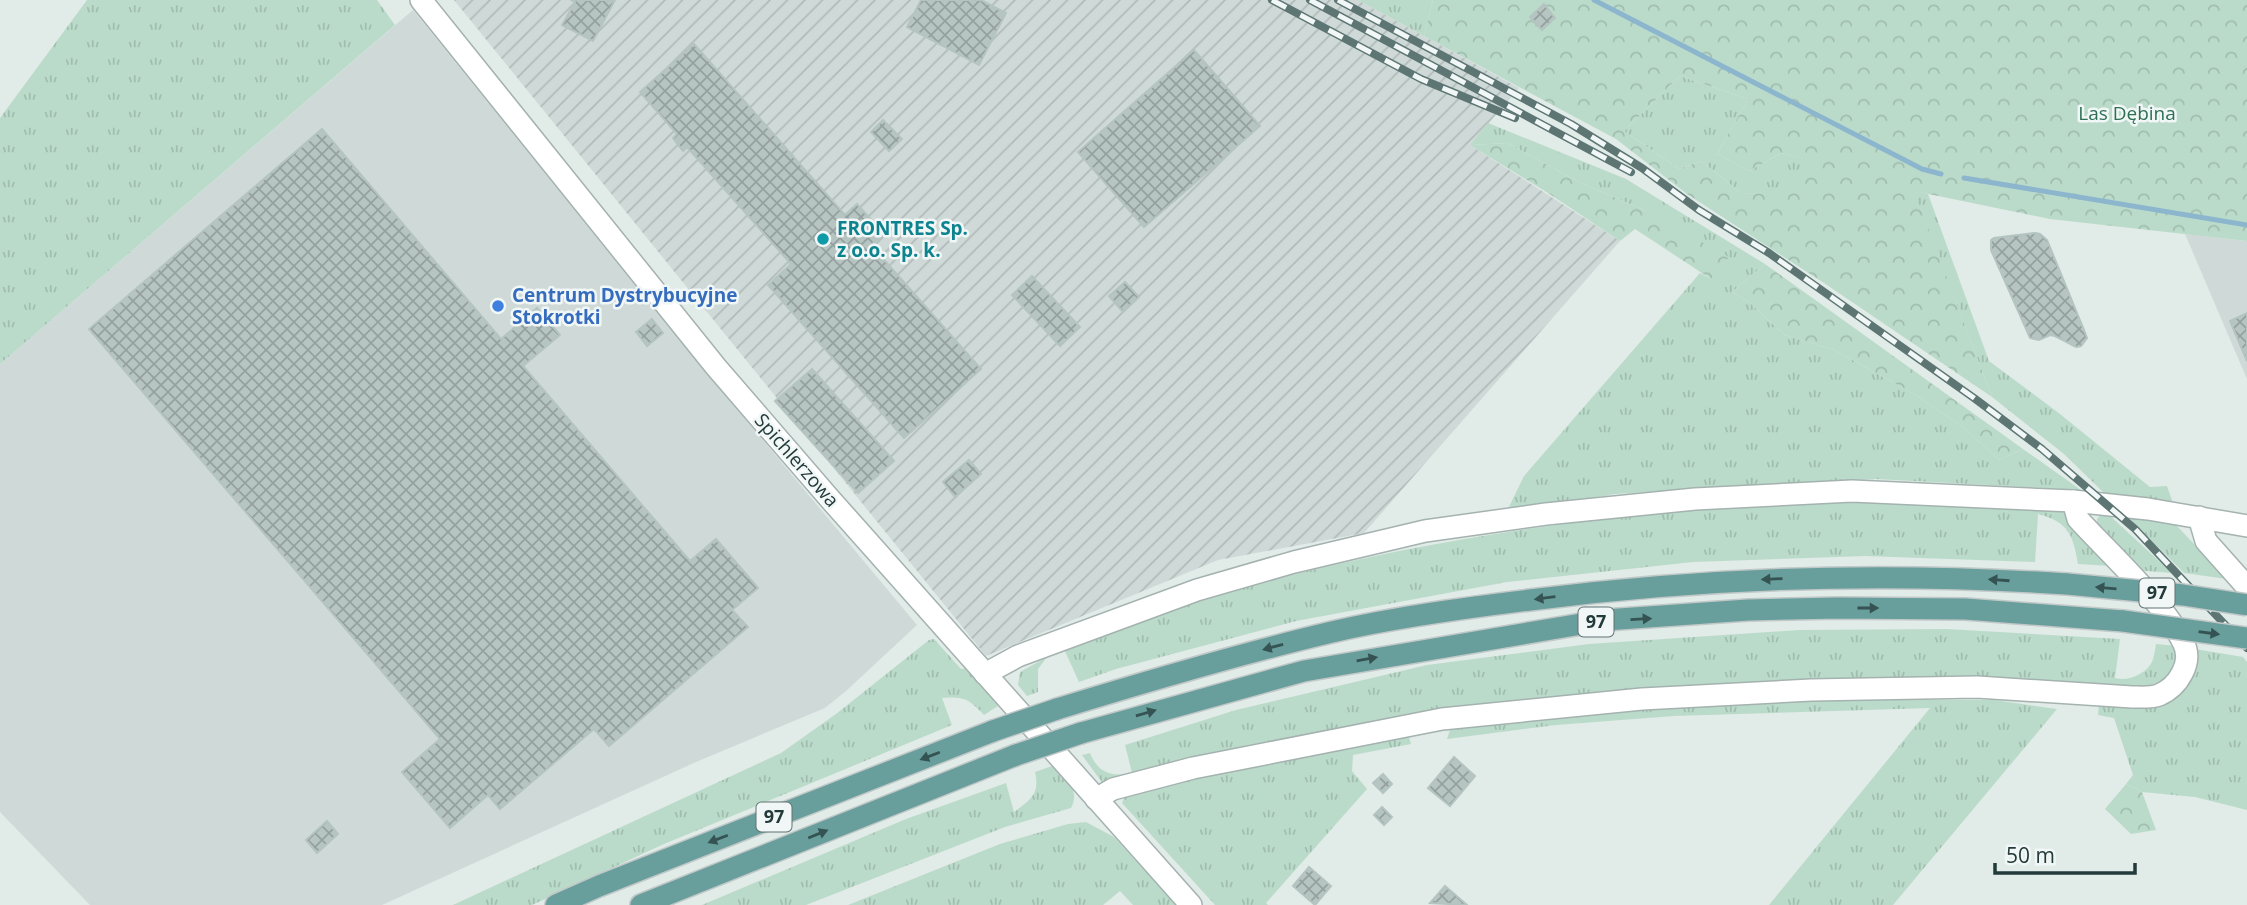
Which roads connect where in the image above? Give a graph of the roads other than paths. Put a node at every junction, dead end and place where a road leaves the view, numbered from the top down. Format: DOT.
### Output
graph roads {
  1 [pos="421,0"];
  2 [pos="2073,500"];
  3 [pos="2199,517"];
  4 [pos="2247,526"];
  5 [pos="2247,587"];
  6 [pos="2247,605"];
  7 [pos="2247,638"];
  8 [pos="985,674"];
  9 [pos="1096,799"];
  10 [pos="556,905"];
  11 [pos="641,905"];
  12 [pos="1191,905"];
  1 -- 8 [label="street, Spichlerzowa"];
  2 -- 3 [label="street"];
  2 -- 8 [label="street"];
  2 -- 9 [label="street"];
  3 -- 4 [label="street"];
  3 -- 5 [label="street"];
  6 -- 10 [label="main road, 97, one-way, bridge"];
  11 -- 7 [label="main road, 97, one-way, bridge"];
  8 -- 9 [label="street, Spichlerzowa"];
  9 -- 12 [label="street, Spichlerzowa"];
}
